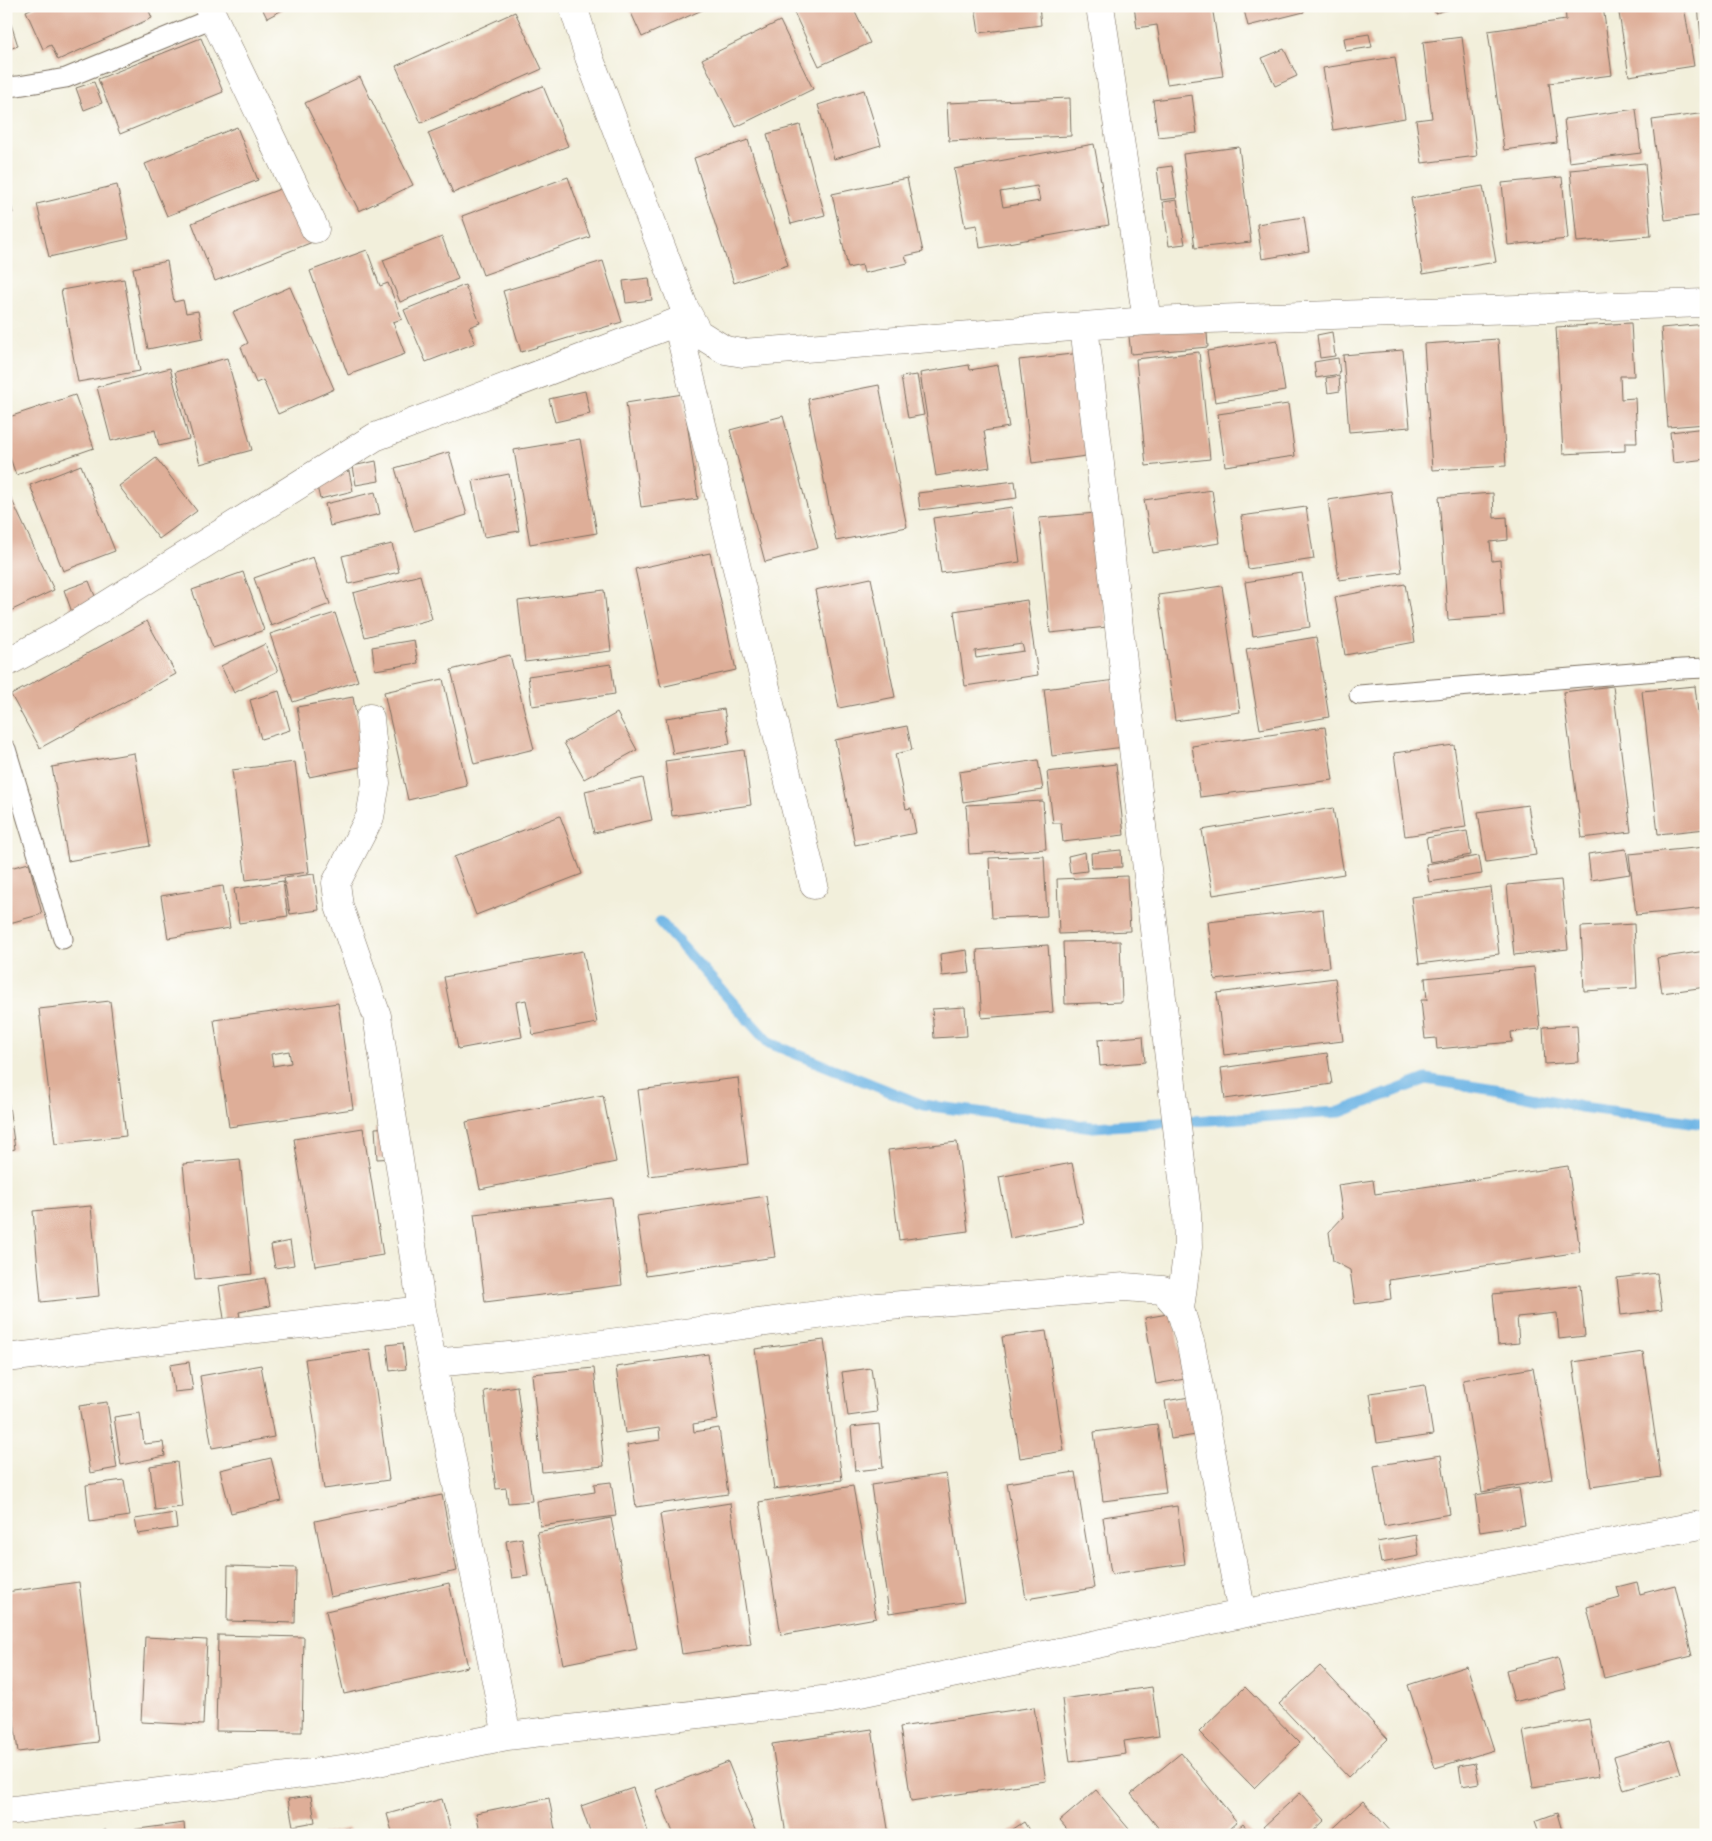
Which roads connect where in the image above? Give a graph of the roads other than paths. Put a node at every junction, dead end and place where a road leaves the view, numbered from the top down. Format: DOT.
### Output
graph roads {
  1 [pos="573,6"];
  2 [pos="1100,6"];
  3 [pos="211,12"];
  4 [pos="6,87"];
  5 [pos="315,229"];
  6 [pos="1706,303"];
  7 [pos="1147,321"];
  8 [pos="1084,326"];
  9 [pos="688,327"];
  10 [pos="6,663"];
  11 [pos="1706,668"];
  12 [pos="1359,695"];
  13 [pos="370,718"];
  14 [pos="6,749"];
  15 [pos="814,885"];
  16 [pos="63,939"];
  17 [pos="1180,1309"];
  18 [pos="422,1310"];
  19 [pos="6,1358"];
  20 [pos="433,1363"];
  21 [pos="1706,1524"];
  22 [pos="1242,1614"];
  23 [pos="507,1736"];
  24 [pos="6,1811"];
  1 -- 9 [label="street"];
  2 -- 7 [label="street"];
  3 -- 4 [label="lane"];
  3 -- 5 [label="street"];
  6 -- 7 [label="street"];
  7 -- 8 [label="street"];
  8 -- 9 [label="street"];
  8 -- 17 [label="street"];
  9 -- 10 [label="street"];
  9 -- 15 [label="street"];
  11 -- 12 [label="lane"];
  13 -- 18 [label="street"];
  14 -- 16 [label="lane"];
  17 -- 20 [label="street"];
  17 -- 22 [label="street"];
  18 -- 19 [label="street"];
  18 -- 20 [label="street"];
  20 -- 23 [label="street"];
  21 -- 22 [label="street"];
  22 -- 23 [label="street"];
  23 -- 24 [label="street"];
}
